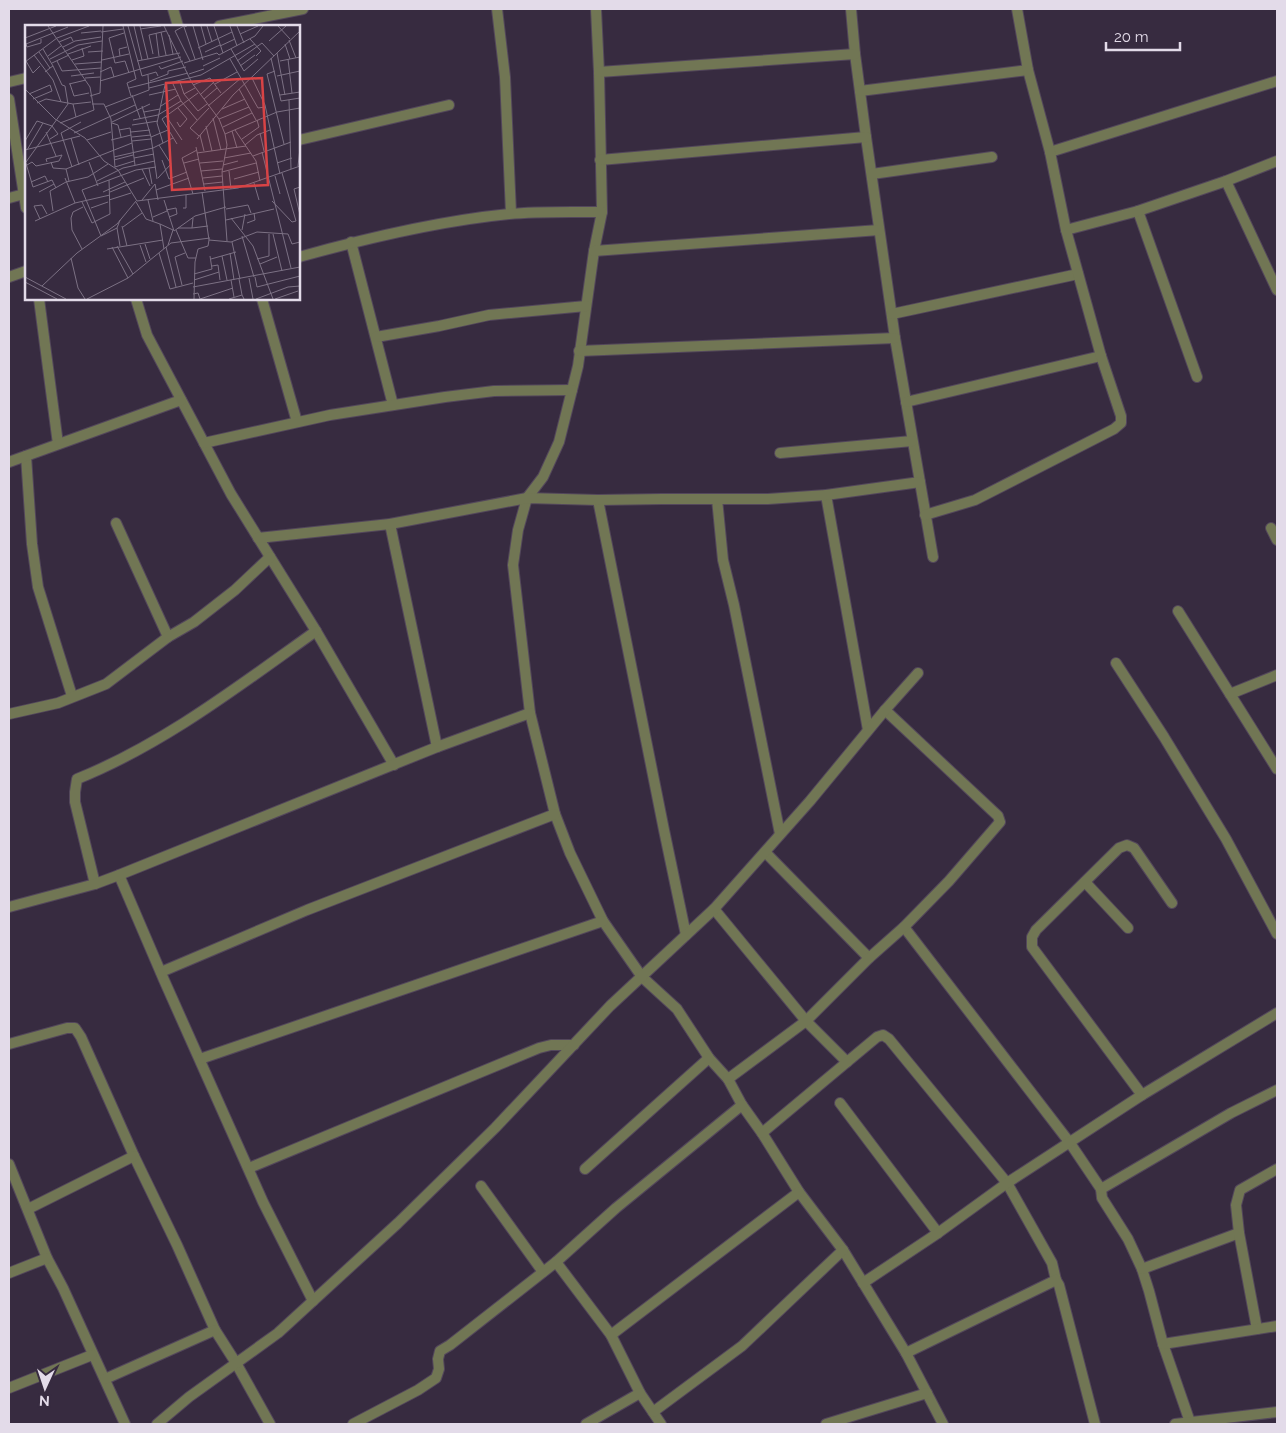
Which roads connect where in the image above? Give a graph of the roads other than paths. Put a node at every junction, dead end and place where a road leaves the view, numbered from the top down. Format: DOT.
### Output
graph roads {
  1 [pos="174,9"];
  2 [pos="303,9"];
  3 [pos="497,9"];
  4 [pos="596,9"];
  5 [pos="851,9"];
  6 [pos="1017,9"];
  7 [pos="287,10"];
  8 [pos="178,25"];
  9 [pos="223,25"];
  10 [pos="855,54"];
  11 [pos="1028,70"];
  12 [pos="599,72"];
  13 [pos="25,78"];
  14 [pos="9,82"];
  15 [pos="1277,82"];
  16 [pos="860,91"];
  17 [pos="9,99"];
  18 [pos="449,105"];
  19 [pos="866,137"];
  20 [pos="300,140"];
  21 [pos="1050,152"];
  22 [pos="992,157"];
  23 [pos="600,160"];
  24 [pos="1277,161"];
  25 [pos="872,174"];
  26 [pos="1226,182"];
  27 [pos="24,194"];
  28 [pos="9,198"];
  29 [pos="25,201"];
  30 [pos="1138,211"];
  31 [pos="602,212"];
  32 [pos="511,213"];
  33 [pos="879,230"];
  34 [pos="1066,230"];
  35 [pos="351,242"];
  36 [pos="594,251"];
  37 [pos="300,257"];
  38 [pos="25,271"];
  39 [pos="1078,274"];
  40 [pos="9,277"];
  41 [pos="1277,290"];
  42 [pos="39,300"];
  43 [pos="138,300"];
  44 [pos="262,300"];
  45 [pos="586,306"];
  46 [pos="892,314"];
  47 [pos="376,337"];
  48 [pos="895,338"];
  49 [pos="579,351"];
  50 [pos="1101,356"];
  51 [pos="1197,377"];
  52 [pos="572,390"];
  53 [pos="181,400"];
  54 [pos="906,402"];
  55 [pos="394,405"];
  56 [pos="298,422"];
  57 [pos="912,441"];
  58 [pos="204,443"];
  59 [pos="58,444"];
  60 [pos="780,452"];
  61 [pos="26,456"];
  62 [pos="9,462"];
  63 [pos="920,482"];
  64 [pos="826,495"];
  65 [pos="527,498"];
  66 [pos="717,499"];
  67 [pos="598,500"];
  68 [pos="925,515"];
  69 [pos="116,522"];
  70 [pos="390,524"];
  71 [pos="1271,528"];
  72 [pos="258,538"];
  73 [pos="1277,540"];
  74 [pos="270,557"];
  75 [pos="933,557"];
  76 [pos="1178,611"];
  77 [pos="316,631"];
  78 [pos="168,637"];
  79 [pos="1116,663"];
  80 [pos="918,673"];
  81 [pos="1277,675"];
  82 [pos="1230,694"];
  83 [pos="72,696"];
  84 [pos="884,710"];
  85 [pos="530,713"];
  86 [pos="9,714"];
  87 [pos="868,730"];
  88 [pos="437,747"];
  89 [pos="394,765"];
  90 [pos="1277,769"];
  91 [pos="555,814"];
  92 [pos="780,834"];
  93 [pos="765,852"];
  94 [pos="119,875"];
  95 [pos="1085,882"];
  96 [pos="95,884"];
  97 [pos="1172,903"];
  98 [pos="9,907"];
  99 [pos="714,909"];
  100 [pos="603,921"];
  101 [pos="904,927"];
  102 [pos="1128,928"];
  103 [pos="1277,934"];
  104 [pos="686,935"];
  105 [pos="869,958"];
  106 [pos="161,972"];
  107 [pos="642,977"];
  108 [pos="1277,1013"];
  109 [pos="806,1021"];
  110 [pos="9,1044"];
  111 [pos="574,1045"];
  112 [pos="709,1058"];
  113 [pos="200,1060"];
  114 [pos="847,1062"];
  115 [pos="728,1078"];
  116 [pos="1277,1090"];
  117 [pos="1142,1095"];
  118 [pos="840,1103"];
  119 [pos="742,1105"];
  120 [pos="762,1133"];
  121 [pos="1070,1142"];
  122 [pos="134,1156"];
  123 [pos="9,1164"];
  124 [pos="249,1168"];
  125 [pos="585,1169"];
  126 [pos="1277,1169"];
  127 [pos="1007,1183"];
  128 [pos="482,1186"];
  129 [pos="1101,1189"];
  130 [pos="799,1192"];
  131 [pos="28,1210"];
  132 [pos="1239,1233"];
  133 [pos="938,1234"];
  134 [pos="843,1250"];
  135 [pos="47,1258"];
  136 [pos="556,1262"];
  137 [pos="1142,1269"];
  138 [pos="543,1272"];
  139 [pos="9,1273"];
  140 [pos="1056,1280"];
  141 [pos="863,1282"];
  142 [pos="313,1301"];
  143 [pos="1277,1326"];
  144 [pos="1257,1329"];
  145 [pos="215,1330"];
  146 [pos="611,1335"];
  147 [pos="1163,1344"];
  148 [pos="906,1353"];
  149 [pos="92,1355"];
  150 [pos="236,1363"];
  151 [pos="105,1379"];
  152 [pos="9,1388"];
  153 [pos="640,1393"];
  154 [pos="927,1393"];
  155 [pos="654,1412"];
  156 [pos="1277,1412"];
  157 [pos="1190,1422"];
  158 [pos="125,1424"];
  159 [pos="157,1424"];
  160 [pos="270,1424"];
  161 [pos="353,1424"];
  162 [pos="586,1424"];
  163 [pos="661,1424"];
  164 [pos="826,1424"];
  165 [pos="943,1424"];
  166 [pos="1095,1424"];
  167 [pos="1175,1424"];
  1 -- 8 [label="street"];
  2 -- 7 [label="street"];
  3 -- 32 [label="street"];
  4 -- 12 [label="street"];
  5 -- 10 [label="street"];
  6 -- 11 [label="street"];
  7 -- 9 [label="street"];
  10 -- 12 [label="street"];
  10 -- 16 [label="street"];
  11 -- 16 [label="street"];
  11 -- 21 [label="street"];
  12 -- 23 [label="street"];
  13 -- 14 [label="street"];
  15 -- 21 [label="street"];
  16 -- 19 [label="street"];
  17 -- 27 [label="street"];
  18 -- 20 [label="street"];
  19 -- 23 [label="street"];
  19 -- 25 [label="street"];
  21 -- 34 [label="street"];
  22 -- 25 [label="street"];
  23 -- 31 [label="street"];
  24 -- 26 [label="street"];
  25 -- 33 [label="street"];
  26 -- 30 [label="street"];
  26 -- 41 [label="street"];
  27 -- 28 [label="street"];
  27 -- 29 [label="street"];
  30 -- 34 [label="street"];
  30 -- 51 [label="street"];
  31 -- 32 [label="street"];
  31 -- 36 [label="street"];
  32 -- 35 [label="street"];
  33 -- 36 [label="street"];
  33 -- 46 [label="street"];
  34 -- 39 [label="street"];
  35 -- 37 [label="street"];
  35 -- 47 [label="street"];
  36 -- 45 [label="street"];
  38 -- 40 [label="street"];
  39 -- 46 [label="street"];
  39 -- 50 [label="street"];
  42 -- 59 [label="street"];
  43 -- 53 [label="street"];
  44 -- 56 [label="street"];
  45 -- 47 [label="street"];
  45 -- 49 [label="street"];
  46 -- 48 [label="street"];
  47 -- 55 [label="street"];
  48 -- 49 [label="street"];
  48 -- 54 [label="street"];
  49 -- 52 [label="street"];
  50 -- 54 [label="street"];
  50 -- 68 [label="street"];
  52 -- 55 [label="street"];
  52 -- 65 [label="street"];
  53 -- 58 [label="street"];
  53 -- 59 [label="street"];
  54 -- 57 [label="street"];
  55 -- 56 [label="street"];
  56 -- 58 [label="street"];
  57 -- 60 [label="street"];
  57 -- 63 [label="street"];
  58 -- 72 [label="street"];
  59 -- 61 [label="street"];
  61 -- 62 [label="street"];
  61 -- 83 [label="street"];
  63 -- 64 [label="street"];
  63 -- 68 [label="street"];
  64 -- 66 [label="street"];
  64 -- 87 [label="street"];
  65 -- 67 [label="street"];
  65 -- 70 [label="street"];
  65 -- 85 [label="street"];
  66 -- 67 [label="street"];
  66 -- 92 [label="street"];
  67 -- 104 [label="street"];
  68 -- 75 [label="street"];
  69 -- 78 [label="street"];
  70 -- 72 [label="street"];
  70 -- 88 [label="street"];
  71 -- 73 [label="street"];
  72 -- 74 [label="street"];
  74 -- 77 [label="street"];
  74 -- 78 [label="street"];
  76 -- 82 [label="street"];
  77 -- 89 [label="street"];
  77 -- 96 [label="street"];
  78 -- 83 [label="street"];
  79 -- 103 [label="street"];
  80 -- 84 [label="street"];
  81 -- 82 [label="street"];
  82 -- 90 [label="street"];
  83 -- 86 [label="street"];
  84 -- 87 [label="street"];
  84 -- 101 [label="street"];
  85 -- 88 [label="street"];
  85 -- 91 [label="street"];
  87 -- 92 [label="street"];
  88 -- 89 [label="street"];
  89 -- 94 [label="street"];
  91 -- 100 [label="street"];
  91 -- 106 [label="street"];
  92 -- 93 [label="street"];
  93 -- 99 [label="street"];
  93 -- 105 [label="street"];
  94 -- 96 [label="street"];
  94 -- 106 [label="street"];
  95 -- 97 [label="street"];
  95 -- 102 [label="street"];
  95 -- 117 [label="street"];
  96 -- 98 [label="street"];
  99 -- 104 [label="street"];
  99 -- 109 [label="street"];
  100 -- 107 [label="street"];
  100 -- 113 [label="street"];
  101 -- 105 [label="street"];
  101 -- 121 [label="street"];
  104 -- 107 [label="street"];
  105 -- 109 [label="street"];
  106 -- 113 [label="street"];
  107 -- 111 [label="street"];
  107 -- 112 [label="street"];
  108 -- 117 [label="street"];
  109 -- 114 [label="street"];
  109 -- 115 [label="street"];
  110 -- 122 [label="street"];
  111 -- 124 [label="street"];
  111 -- 142 [label="street"];
  112 -- 115 [label="street"];
  112 -- 125 [label="street"];
  113 -- 124 [label="street"];
  114 -- 120 [label="street"];
  114 -- 127 [label="street"];
  115 -- 119 [label="street"];
  116 -- 129 [label="street"];
  117 -- 121 [label="street"];
  118 -- 133 [label="street"];
  119 -- 120 [label="street"];
  119 -- 136 [label="street"];
  120 -- 130 [label="street"];
  121 -- 127 [label="street"];
  121 -- 129 [label="street"];
  122 -- 131 [label="street"];
  122 -- 145 [label="street"];
  123 -- 131 [label="street"];
  124 -- 142 [label="street"];
  126 -- 132 [label="street"];
  127 -- 133 [label="street"];
  127 -- 140 [label="street"];
  128 -- 138 [label="street"];
  129 -- 137 [label="street"];
  130 -- 134 [label="street"];
  130 -- 146 [label="street"];
  131 -- 135 [label="street"];
  132 -- 137 [label="street"];
  132 -- 144 [label="street"];
  133 -- 141 [label="street"];
  134 -- 141 [label="street"];
  134 -- 155 [label="street"];
  135 -- 139 [label="street"];
  135 -- 149 [label="street"];
  136 -- 138 [label="street"];
  136 -- 146 [label="street"];
  137 -- 147 [label="street"];
  138 -- 161 [label="street"];
  140 -- 148 [label="street"];
  140 -- 166 [label="street"];
  141 -- 148 [label="street"];
  142 -- 150 [label="street"];
  143 -- 144 [label="street"];
  144 -- 147 [label="street"];
  145 -- 150 [label="street"];
  145 -- 151 [label="street"];
  146 -- 153 [label="street"];
  147 -- 157 [label="street"];
  148 -- 154 [label="street"];
  149 -- 151 [label="street"];
  149 -- 152 [label="street"];
  150 -- 159 [label="street"];
  150 -- 160 [label="street"];
  151 -- 158 [label="street"];
  153 -- 155 [label="street"];
  153 -- 162 [label="street"];
  154 -- 164 [label="street"];
  154 -- 165 [label="street"];
  155 -- 163 [label="street"];
  156 -- 157 [label="street"];
  157 -- 167 [label="street"];
}
